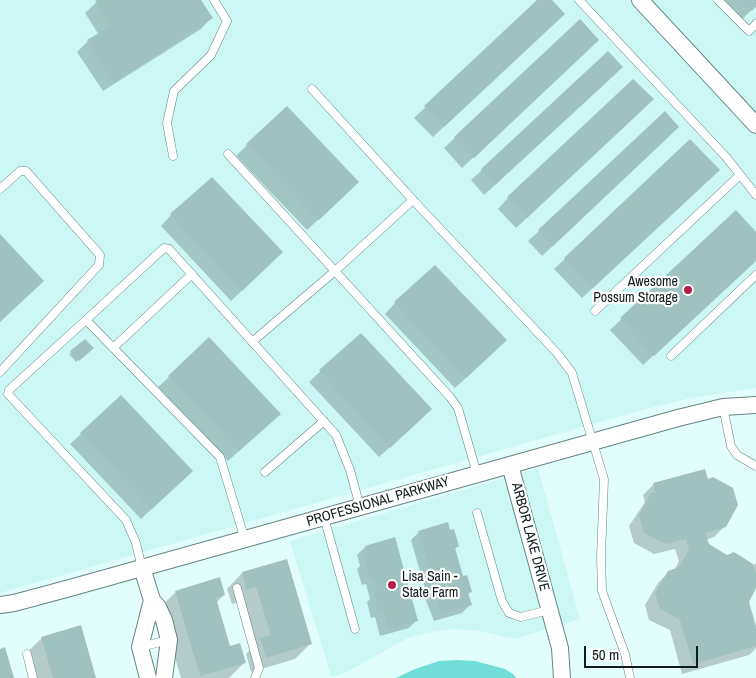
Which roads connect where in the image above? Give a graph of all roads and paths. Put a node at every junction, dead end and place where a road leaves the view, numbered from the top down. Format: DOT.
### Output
graph roads {
  1 [pos="214,0"];
  2 [pos="579,0"];
  3 [pos="718,0"];
  4 [pos="647,2"];
  5 [pos="756,24"];
  6 [pos="312,89"];
  7 [pos="756,125"];
  8 [pos="228,154"];
  9 [pos="173,156"];
  10 [pos="740,175"];
  11 [pos="0,189"];
  12 [pos="756,195"];
  13 [pos="413,200"];
  14 [pos="335,271"];
  15 [pos="192,274"];
  16 [pos="756,275"];
  17 [pos="595,311"];
  18 [pos="86,320"];
  19 [pos="252,342"];
  20 [pos="113,348"];
  21 [pos="671,356"];
  22 [pos="0,372"];
  23 [pos="756,405"];
  24 [pos="723,407"];
  25 [pos="324,421"];
  26 [pos="592,442"];
  27 [pos="510,464"];
  28 [pos="756,466"];
  29 [pos="265,472"];
  30 [pos="477,474"];
  31 [pos="360,507"];
  32 [pos="477,513"];
  33 [pos="324,517"];
  34 [pos="245,540"];
  35 [pos="142,568"];
  36 [pos="237,588"];
  37 [pos="152,600"];
  38 [pos="0,605"];
  39 [pos="549,610"];
  40 [pos="355,630"];
  41 [pos="169,640"];
  42 [pos="140,647"];
  43 [pos="27,654"];
  44 [pos="33,678"];
  45 [pos="148,678"];
  46 [pos="164,678"];
  47 [pos="255,678"];
  48 [pos="562,678"];
  49 [pos="630,678"];
  1 -- 9 [label="lane"];
  2 -- 10 [label="lane"];
  3 -- 5 [label="lane"];
  4 -- 7 [label="street"];
  6 -- 13 [label="lane"];
  8 -- 14 [label="lane"];
  10 -- 12 [label="lane"];
  10 -- 17 [label="lane"];
  11 -- 22 [label="lane"];
  13 -- 14 [label="lane"];
  13 -- 26 [label="lane"];
  14 -- 19 [label="lane"];
  14 -- 30 [label="lane"];
  15 -- 18 [label="lane"];
  15 -- 19 [label="lane"];
  15 -- 20 [label="lane"];
  16 -- 21 [label="lane"];
  18 -- 20 [label="lane"];
  18 -- 35 [label="lane"];
  19 -- 25 [label="lane"];
  20 -- 34 [label="lane"];
  23 -- 24 [label="street, PROFESSIONAL PARKWAY"];
  24 -- 26 [label="street, PROFESSIONAL PARKWAY"];
  24 -- 28 [label="lane"];
  25 -- 29 [label="lane"];
  25 -- 31 [label="lane"];
  26 -- 27 [label="street, PROFESSIONAL PARKWAY"];
  26 -- 49 [label="lane"];
  27 -- 30 [label="street, PROFESSIONAL PARKWAY"];
  27 -- 39 [label="street, ARBOR LAKE DRIVE"];
  30 -- 31 [label="street, PROFESSIONAL PARKWAY"];
  31 -- 33 [label="street, PROFESSIONAL PARKWAY"];
  32 -- 39 [label="lane"];
  33 -- 34 [label="street, PROFESSIONAL PARKWAY"];
  33 -- 40 [label="lane"];
  34 -- 35 [label="street, PROFESSIONAL PARKWAY"];
  35 -- 37 [label="street"];
  35 -- 38 [label="street, PROFESSIONAL PARKWAY"];
  36 -- 47 [label="lane"];
  37 -- 41 [label="street"];
  37 -- 42 [label="street"];
  39 -- 48 [label="street, ARBOR LAKE DRIVE"];
  41 -- 42 [label="lane"];
  41 -- 46 [label="street"];
  42 -- 45 [label="street"];
  43 -- 44 [label="lane"];
}
